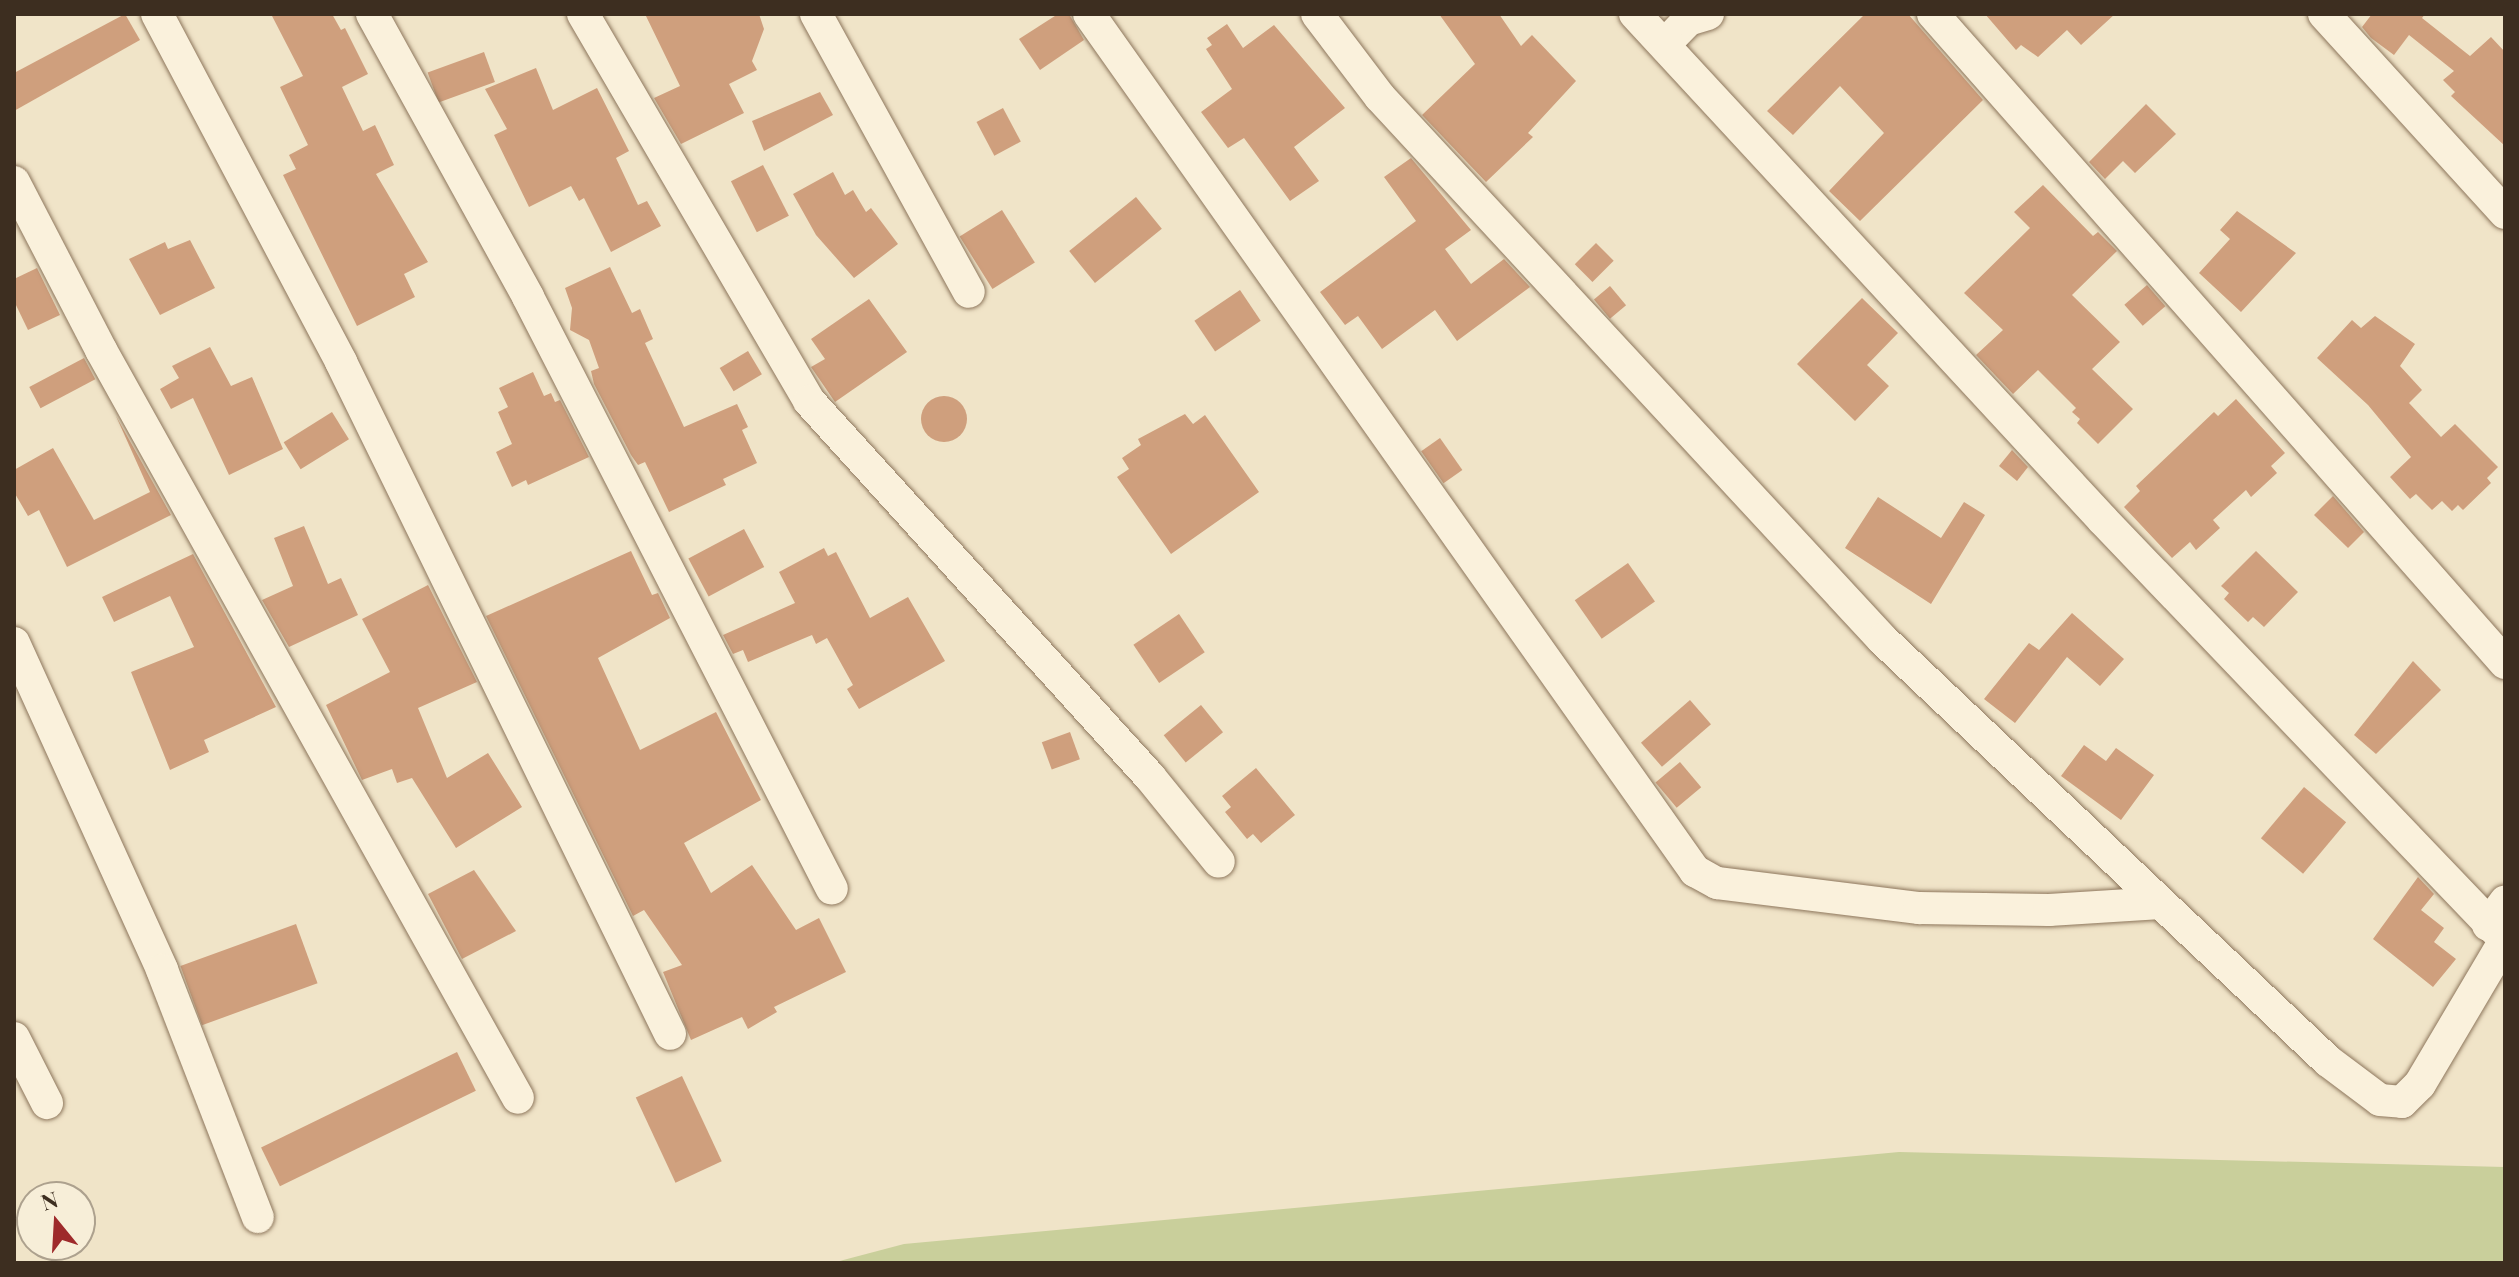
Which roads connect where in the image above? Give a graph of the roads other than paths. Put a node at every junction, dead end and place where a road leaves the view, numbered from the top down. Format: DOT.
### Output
graph roads {
  1 [pos="157,14"];
  2 [pos="372,14"];
  3 [pos="583,14"];
  4 [pos="816,14"];
  5 [pos="1089,14"];
  6 [pos="1317,14"];
  7 [pos="1635,14"];
  8 [pos="1708,14"];
  9 [pos="1933,14"];
  10 [pos="2324,14"];
  11 [pos="1665,44"];
  12 [pos="14,182"];
  13 [pos="2505,213"];
  14 [pos="969,292"];
  15 [pos="14,643"];
  16 [pos="2505,663"];
  17 [pos="1219,862"];
  18 [pos="832,889"];
  19 [pos="2161,903"];
  20 [pos="2501,927"];
  21 [pos="670,1034"];
  22 [pos="14,1038"];
  23 [pos="518,1098"];
  24 [pos="47,1103"];
  25 [pos="258,1217"];
  1 -- 21 [label="street"];
  2 -- 18 [label="street"];
  3 -- 17 [label="street"];
  4 -- 14 [label="street"];
  5 -- 19 [label="street"];
  6 -- 19 [label="street"];
  7 -- 11 [label="street"];
  8 -- 11 [label="street"];
  9 -- 16 [label="street"];
  10 -- 13 [label="street"];
  11 -- 20 [label="street"];
  12 -- 23 [label="street"];
  15 -- 25 [label="street"];
  19 -- 20 [label="street"];
  22 -- 24 [label="street"];
}
